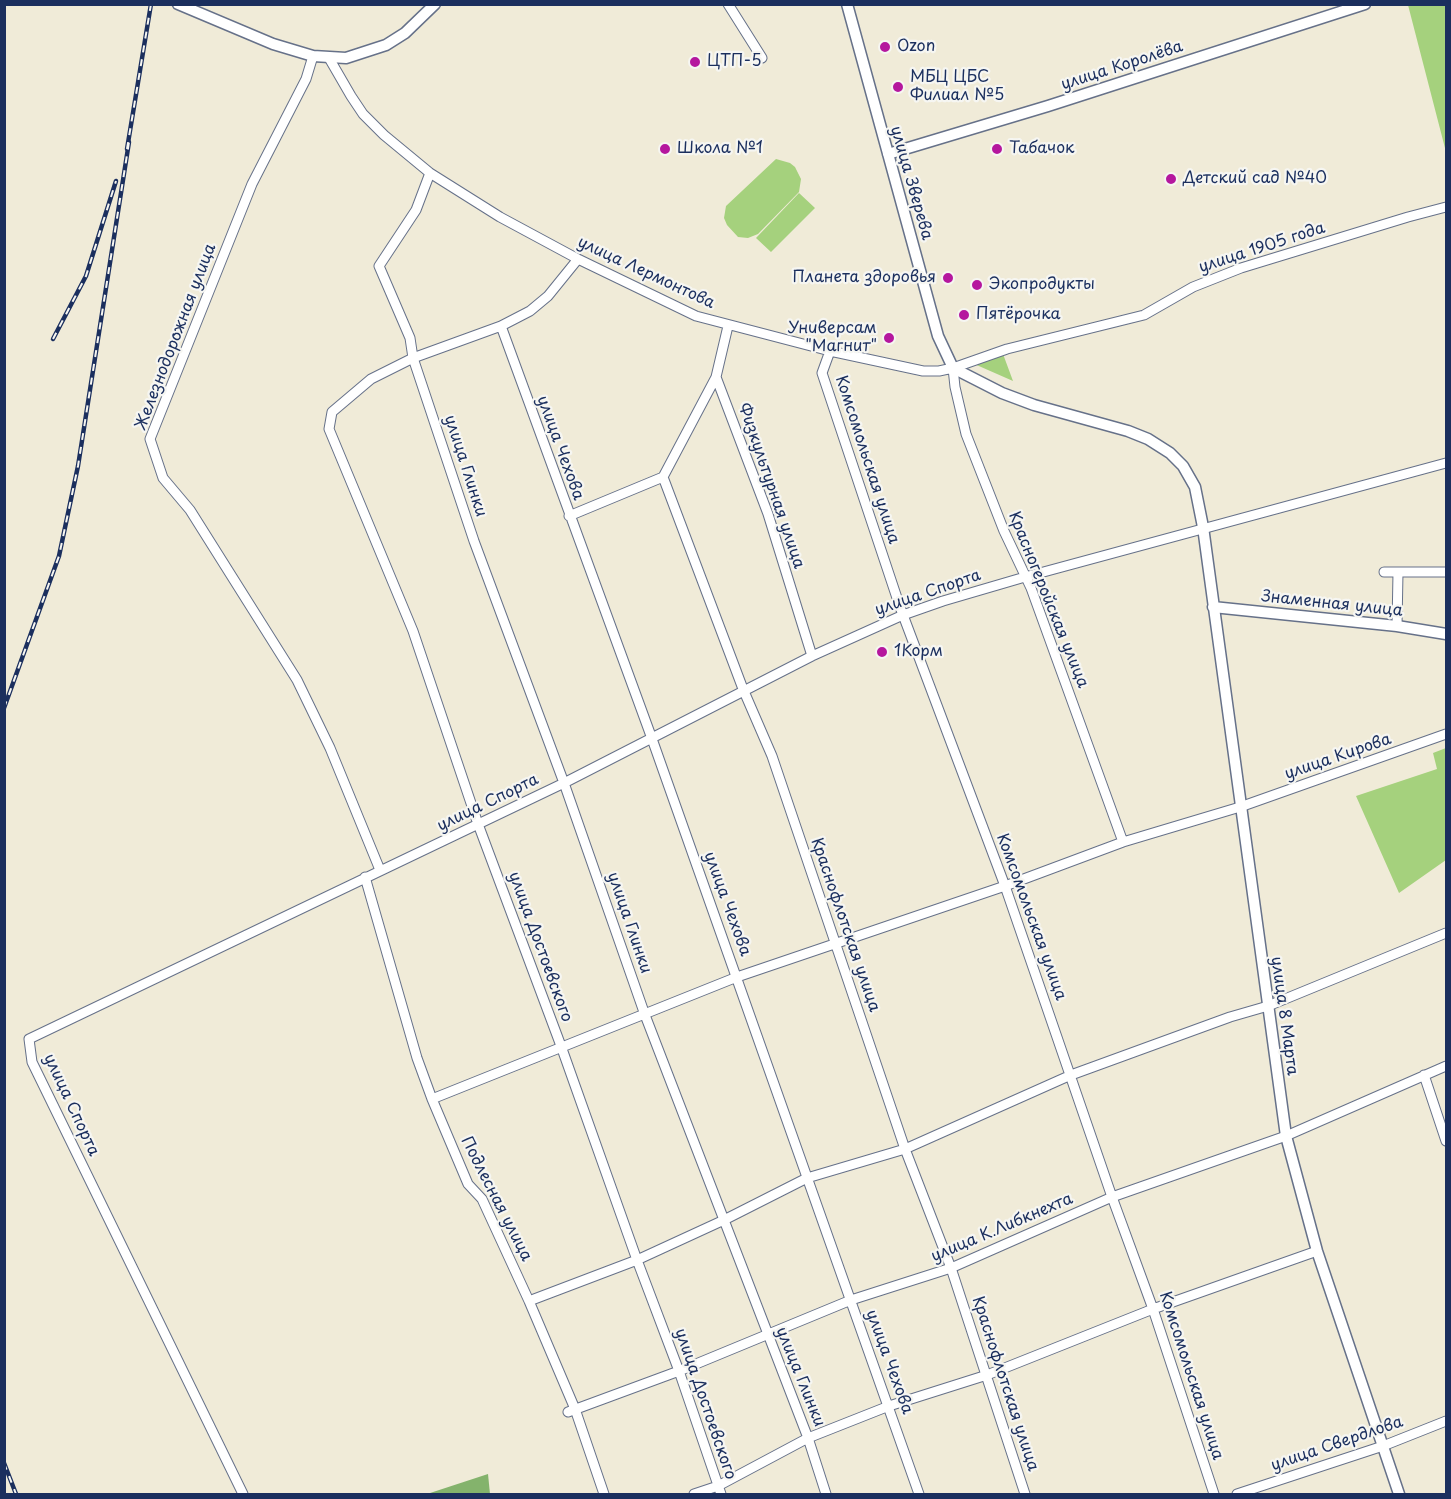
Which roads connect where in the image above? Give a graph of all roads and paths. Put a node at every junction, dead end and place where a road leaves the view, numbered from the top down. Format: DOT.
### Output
graph roads {
  1 [pos="178,4"];
  2 [pos="435,4"];
  3 [pos="728,4"];
  4 [pos="847,4"];
  5 [pos="1365,4"];
  6 [pos="313,56"];
  7 [pos="329,58"];
  8 [pos="762,58"];
  9 [pos="888,154"];
  10 [pos="430,173"];
  11 [pos="1446,207"];
  12 [pos="578,259"];
  13 [pos="501,326"];
  14 [pos="728,326"];
  15 [pos="830,351"];
  16 [pos="413,358"];
  17 [pos="953,368"];
  18 [pos="716,377"];
  19 [pos="1446,463"];
  20 [pos="663,477"];
  21 [pos="569,516"];
  22 [pos="1203,528"];
  23 [pos="1384,572"];
  24 [pos="1446,572"];
  25 [pos="1398,573"];
  26 [pos="1025,577"];
  27 [pos="1213,607"];
  28 [pos="903,615"];
  29 [pos="1397,626"];
  30 [pos="1446,634"];
  31 [pos="812,656"];
  32 [pos="743,689"];
  33 [pos="1446,734"];
  34 [pos="651,736"];
  35 [pos="564,783"];
  36 [pos="1240,807"];
  37 [pos="478,824"];
  38 [pos="1123,842"];
  39 [pos="380,870"];
  40 [pos="365,877"];
  41 [pos="1005,886"];
  42 [pos="1446,933"];
  43 [pos="836,944"];
  44 [pos="737,977"];
  45 [pos="1268,1006"];
  46 [pos="645,1015"];
  47 [pos="561,1046"];
  48 [pos="1446,1066"];
  49 [pos="1424,1075"];
  50 [pos="1071,1076"];
  51 [pos="432,1100"];
  52 [pos="1286,1136"];
  53 [pos="1446,1142"];
  54 [pos="905,1149"];
  55 [pos="807,1178"];
  56 [pos="1112,1197"];
  57 [pos="724,1220"];
  58 [pos="1317,1251"];
  59 [pos="636,1260"];
  60 [pos="951,1268"];
  61 [pos="851,1300"];
  62 [pos="529,1301"];
  63 [pos="1153,1309"];
  64 [pos="767,1335"];
  65 [pos="679,1371"];
  66 [pos="987,1375"];
  67 [pos="889,1406"];
  68 [pos="571,1411"];
  69 [pos="1446,1421"];
  70 [pos="808,1438"];
  71 [pos="1383,1446"];
  72 [pos="719,1490"];
  73 [pos="243,1494"];
  74 [pos="604,1494"];
  75 [pos="694,1494"];
  76 [pos="826,1494"];
  77 [pos="920,1494"];
  78 [pos="1025,1494"];
  79 [pos="1214,1494"];
  80 [pos="1238,1494"];
  81 [pos="1399,1494"];
  1 -- 6 [label="main road"];
  2 -- 7 [label="main road"];
  3 -- 8 [label="street"];
  4 -- 9 [label="main road, улица Зверева"];
  5 -- 9 [label="main road, улица Королёва"];
  6 -- 7 [label="main road"];
  6 -- 39 [label="street, Железнодорожная улица"];
  7 -- 10 [label="street, улица Лермонтова"];
  9 -- 17 [label="main road, улица Зверева"];
  10 -- 12 [label="street, улица Лермонтова"];
  10 -- 16 [label="street, улица Глинки"];
  11 -- 17 [label="street, улица 1905 года"];
  12 -- 13 [label="street"];
  12 -- 14 [label="street, улица Лермонтова"];
  13 -- 16 [label="street"];
  13 -- 21 [label="street, улица Чехова"];
  14 -- 15 [label="street, улица Лермонтова"];
  14 -- 18 [label="street"];
  15 -- 17 [label="street, улица Лермонтова"];
  15 -- 28 [label="street, Комсомольская улица"];
  16 -- 35 [label="street, улица Глинки"];
  16 -- 37 [label="street, улица Достоевского"];
  17 -- 22 [label="main road"];
  17 -- 26 [label="street, Красногеройская улица"];
  18 -- 20 [label="street"];
  18 -- 31 [label="street, Физкультурная улица"];
  19 -- 22 [label="street, улица Спорта"];
  20 -- 21 [label="street"];
  20 -- 32 [label="street, Краснофлотская улица"];
  21 -- 34 [label="street, улица Чехова"];
  22 -- 26 [label="street, улица Спорта"];
  22 -- 27 [label="main road, улица 8 Марта"];
  23 -- 25 [label="street"];
  24 -- 25 [label="street"];
  25 -- 29 [label="street"];
  26 -- 28 [label="street, улица Спорта"];
  26 -- 38 [label="street, Красногеройская улица"];
  27 -- 29 [label="main road, Знаменная улица"];
  27 -- 36 [label="main road, улица 8 Марта"];
  28 -- 31 [label="street, улица Спорта"];
  28 -- 41 [label="street, Комсомольская улица"];
  29 -- 30 [label="main road, Знаменная улица"];
  31 -- 32 [label="street, улица Спорта"];
  32 -- 34 [label="street, улица Спорта"];
  32 -- 43 [label="street, Краснофлотская улица"];
  33 -- 36 [label="street, улица Кирова"];
  34 -- 35 [label="street, улица Спорта"];
  34 -- 44 [label="street, улица Чехова"];
  35 -- 37 [label="street, улица Спорта"];
  35 -- 46 [label="street, улица Глинки"];
  36 -- 38 [label="street, улица Кирова"];
  36 -- 45 [label="main road, улица 8 Марта"];
  37 -- 39 [label="street, улица Спорта"];
  37 -- 47 [label="street, улица Достоевского"];
  38 -- 41 [label="street, улица Кирова"];
  39 -- 40 [label="street, улица Спорта"];
  40 -- 51 [label="street, Подлесная улица"];
  40 -- 73 [label="street, улица Спорта"];
  41 -- 43 [label="street, улица Кирова"];
  41 -- 50 [label="street, Комсомольская улица"];
  42 -- 45 [label="street"];
  43 -- 44 [label="street, улица Кирова"];
  43 -- 54 [label="street, Краснофлотская улица"];
  44 -- 46 [label="street, улица Кирова"];
  44 -- 55 [label="street, улица Чехова"];
  45 -- 50 [label="street"];
  45 -- 52 [label="main road, улица 8 Марта"];
  46 -- 47 [label="street, улица Кирова"];
  46 -- 57 [label="street, улица Глинки"];
  47 -- 51 [label="street, улица Кирова"];
  47 -- 59 [label="street, улица Достоевского"];
  48 -- 49 [label="street, улица К.Либкнехта"];
  49 -- 52 [label="street, улица К.Либкнехта"];
  49 -- 53 [label="street"];
  50 -- 54 [label="street"];
  50 -- 56 [label="street, Комсомольская улица"];
  51 -- 62 [label="street, Подлесная улица"];
  52 -- 56 [label="street, улица К.Либкнехта"];
  52 -- 58 [label="main road, улица 8 Марта"];
  54 -- 55 [label="street"];
  54 -- 60 [label="street, Краснофлотская улица"];
  55 -- 57 [label="street"];
  55 -- 61 [label="street, улица Чехова"];
  56 -- 60 [label="street, улица К.Либкнехта"];
  56 -- 63 [label="street, Комсомольская улица"];
  57 -- 59 [label="street"];
  57 -- 64 [label="street, улица Глинки"];
  58 -- 63 [label="street"];
  58 -- 71 [label="main road, улица 8 Марта"];
  59 -- 62 [label="street"];
  59 -- 65 [label="street, улица Достоевского"];
  60 -- 61 [label="street, улица К.Либкнехта"];
  60 -- 66 [label="street, Краснофлотская улица"];
  61 -- 64 [label="street, улица К.Либкнехта"];
  61 -- 67 [label="street, улица Чехова"];
  62 -- 68 [label="street, Подлесная улица"];
  63 -- 66 [label="street"];
  63 -- 79 [label="street, Комсомольская улица"];
  64 -- 65 [label="street, улица К.Либкнехта"];
  64 -- 70 [label="street, улица Глинки"];
  65 -- 68 [label="street, улица К.Либкнехта"];
  65 -- 72 [label="street, улица Достоевского"];
  66 -- 67 [label="street"];
  66 -- 78 [label="street, Краснофлотская улица"];
  67 -- 70 [label="street"];
  67 -- 77 [label="street, улица Чехова"];
  68 -- 74 [label="street, Подлесная улица"];
  69 -- 71 [label="street, улица Свердлова"];
  70 -- 72 [label="street"];
  70 -- 76 [label="street, улица Глинки"];
  71 -- 80 [label="street, улица Свердлова"];
  71 -- 81 [label="main road, улица 8 Марта"];
  72 -- 75 [label="street"];
}
